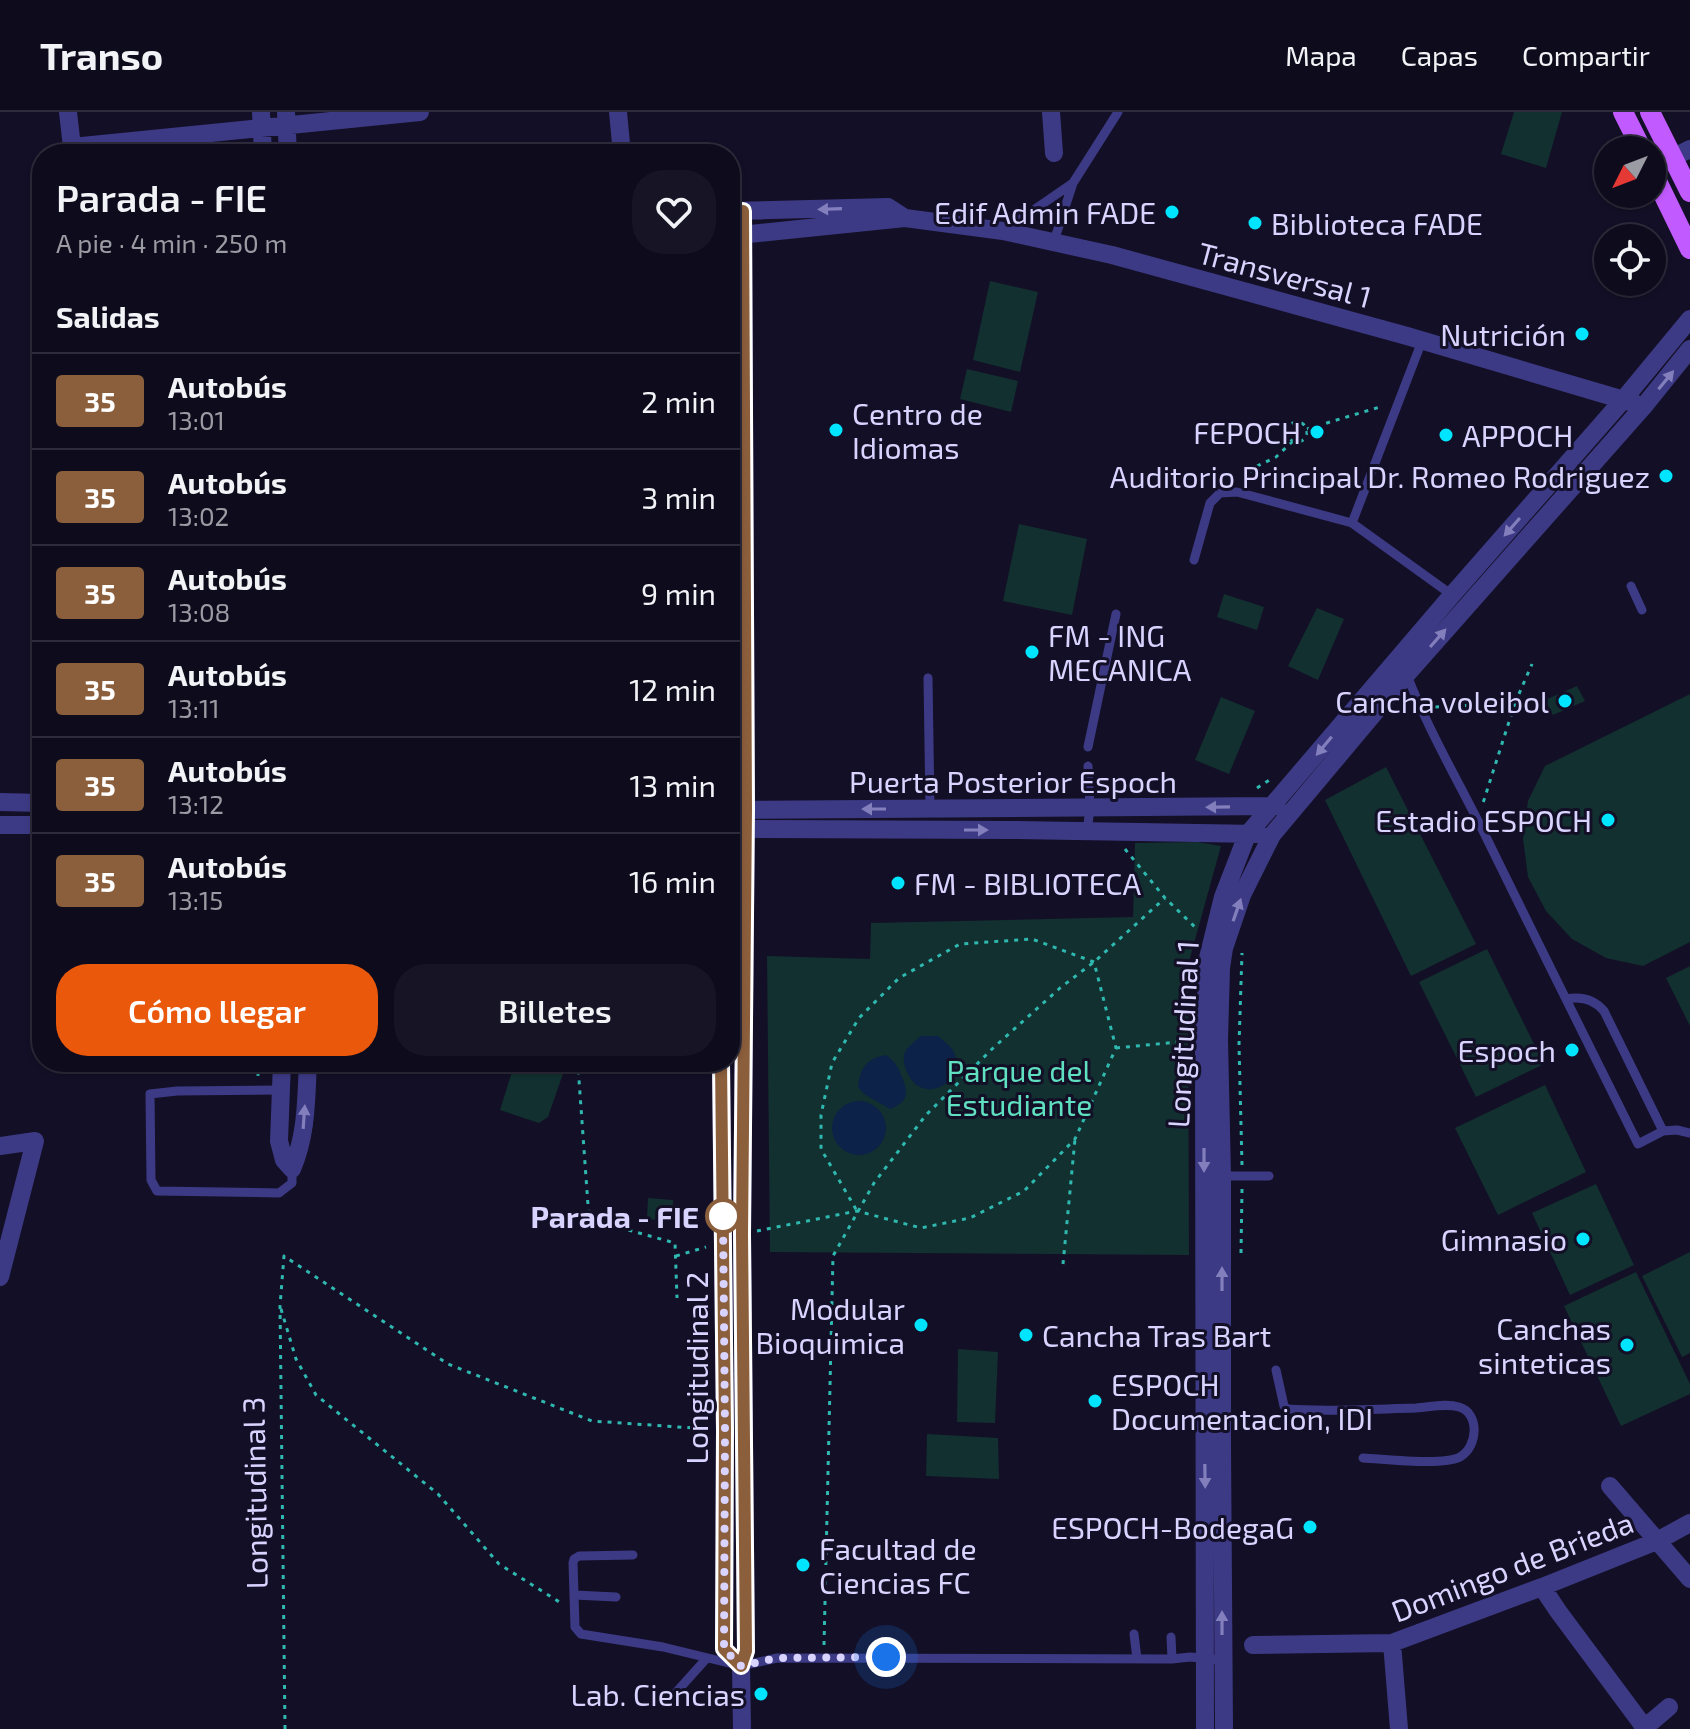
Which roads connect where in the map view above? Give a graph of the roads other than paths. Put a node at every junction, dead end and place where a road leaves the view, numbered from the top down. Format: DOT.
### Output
graph roads {
  1 [pos="68,112"];
  2 [pos="420,112"];
  3 [pos="618,112"];
  4 [pos="1051,112"];
  5 [pos="1118,112"];
  6 [pos="1623,112"];
  7 [pos="1650,112"];
  8 [pos="286,119"];
  9 [pos="262,120"];
  10 [pos="1635,136"];
  11 [pos="72,144"];
  12 [pos="93,144"];
  13 [pos="263,144"];
  14 [pos="287,144"];
  15 [pos="621,144"];
  16 [pos="1054,153"];
  17 [pos="1681,153"];
  18 [pos="1073,183"];
  19 [pos="1690,192"];
  20 [pos="1666,200"];
  21 [pos="740,211"];
  22 [pos="905,218"];
  23 [pos="1003,231"];
  24 [pos="740,236"];
  25 [pos="1054,241"];
  26 [pos="1690,249"];
  27 [pos="1690,319"];
  28 [pos="1422,341"];
  29 [pos="1690,349"];
  30 [pos="1623,400"];
  31 [pos="1644,406"];
  32 [pos="1352,523"];
  33 [pos="1194,560"];
  34 [pos="1631,586"];
  35 [pos="1459,601"];
  36 [pos="1642,610"];
  37 [pos="1116,614"];
  38 [pos="1407,674"];
  39 [pos="928,678"];
  40 [pos="1088,747"];
  41 [pos="1088,766"];
  42 [pos="0,802"];
  43 [pos="32,803"];
  44 [pos="1296,806"];
  45 [pos="1272,807"];
  46 [pos="930,809"];
  47 [pos="1090,809"];
  48 [pos="740,819"];
  49 [pos="740,819"];
  50 [pos="0,825"];
  51 [pos="32,825"];
  52 [pos="1087,831"];
  53 [pos="1249,834"];
  54 [pos="1272,835"];
  55 [pos="1566,999"];
  56 [pos="740,1026"];
  57 [pos="282,1072"];
  58 [pos="307,1072"];
  59 [pos="717,1072"];
  60 [pos="282,1090"];
  61 [pos="1663,1131"];
  62 [pos="1690,1133"];
  63 [pos="0,1146"];
  64 [pos="292,1169"];
  65 [pos="1222,1176"];
  66 [pos="1269,1176"];
  67 [pos="0,1277"];
  68 [pos="733,1301"];
  69 [pos="1276,1370"];
  70 [pos="1363,1458"];
  71 [pos="1610,1486"];
  72 [pos="1690,1523"];
  73 [pos="1657,1541"];
  74 [pos="633,1555"];
  75 [pos="1690,1579"];
  76 [pos="1542,1587"];
  77 [pos="574,1595"];
  78 [pos="616,1597"];
  79 [pos="1134,1634"];
  80 [pos="1171,1637"];
  81 [pos="1392,1643"];
  82 [pos="1253,1645"];
  83 [pos="706,1659"];
  84 [pos="1137,1659"];
  85 [pos="1172,1659"];
  86 [pos="1214,1660"];
  87 [pos="741,1666"];
  88 [pos="671,1698"];
  89 [pos="1669,1707"];
  90 [pos="1644,1728"];
  91 [pos="742,1729"];
  92 [pos="1205,1729"];
  93 [pos="1224,1729"];
  94 [pos="1399,1729"];
  1 -- 11 [label="street"];
  2 -- 8 [label="street"];
  3 -- 15 [label="street"];
  4 -- 16 [label="street"];
  5 -- 18 [label="lane"];
  6 -- 10 [label="main road"];
  7 -- 17 [label="main road"];
  8 -- 9 [label="street"];
  8 -- 14 [label="street"];
  9 -- 12 [label="street"];
  9 -- 13 [label="street"];
  17 -- 19 [label="main road"];
  18 -- 23 [label="lane"];
  18 -- 25 [label="lane"];
  20 -- 26 [label="main road"];
  22 -- 21 [label="street, Transversal 1, one-way"];
  22 -- 23 [label="street, Transversal 1"];
  22 -- 24 [label="street, Transversal 1"];
  23 -- 25 [label="street, Transversal 1"];
  25 -- 28 [label="street, Transversal 1"];
  27 -- 30 [label="street, Longitudinal 1"];
  28 -- 30 [label="street, Transversal 1"];
  28 -- 32 [label="lane"];
  31 -- 29 [label="street, Longitudinal 1, one-way"];
  30 -- 31 [label="street, Transversal 1"];
  30 -- 35 [label="street, Longitudinal 1, one-way"];
  31 -- 35 [label="street, Longitudinal 1"];
  32 -- 33 [label="lane"];
  32 -- 35 [label="lane"];
  34 -- 36 [label="lane"];
  38 -- 35 [label="street, Longitudinal 1, one-way"];
  35 -- 45 [label="street, Longitudinal 1, one-way"];
  37 -- 40 [label="lane"];
  38 -- 44 [label="street, Longitudinal 1"];
  38 -- 55 [label="lane"];
  39 -- 46 [label="lane"];
  41 -- 47 [label="lane"];
  42 -- 43 [label="street"];
  44 -- 45 [label="street, Puerta Posterior Espoch"];
  44 -- 54 [label="street, Longitudinal 1"];
  45 -- 47 [label="street, Puerta Posterior Espoch, one-way"];
  45 -- 53 [label="street, Longitudinal 1"];
  46 -- 47 [label="street, Puerta Posterior Espoch"];
  46 -- 48 [label="street, Puerta Posterior Espoch, one-way"];
  47 -- 52 [label="lane"];
  49 -- 52 [label="street, Puerta Posterior Espoch, one-way"];
  50 -- 51 [label="street"];
  52 -- 53 [label="street, Puerta Posterior Espoch"];
  53 -- 54 [label="street, Puerta Posterior Espoch"];
  53 -- 86 [label="street, Longitudinal 1, one-way"];
  65 -- 54 [label="street, Longitudinal 1, one-way"];
  55 -- 61 [label="lane"];
  55 -- 61 [label="lane"];
  56 -- 68 [label="street, Longitudinal 2"];
  57 -- 60 [label="street"];
  64 -- 58 [label="street, one-way"];
  59 -- 68 [label="street, Longitudinal 2"];
  60 -- 64 [label="street"];
  60 -- 64 [label="lane"];
  61 -- 62 [label="lane"];
  63 -- 67 [label="street"];
  65 -- 66 [label="lane"];
  86 -- 65 [label="street, Longitudinal 1, one-way"];
  68 -- 87 [label="street, Longitudinal 2"];
  68 -- 87 [label="street, Longitudinal 2"];
  69 -- 70 [label="lane"];
  71 -- 73 [label="street"];
  72 -- 73 [label="street, Domingo de Brieda"];
  73 -- 75 [label="street"];
  73 -- 76 [label="street, Domingo de Brieda"];
  74 -- 77 [label="lane"];
  76 -- 81 [label="street, Domingo de Brieda"];
  76 -- 90 [label="street"];
  77 -- 78 [label="lane"];
  77 -- 83 [label="lane"];
  79 -- 84 [label="lane"];
  80 -- 85 [label="lane"];
  81 -- 82 [label="street, Domingo de Brieda"];
  81 -- 94 [label="street"];
  83 -- 87 [label="lane"];
  83 -- 88 [label="lane"];
  84 -- 85 [label="lane"];
  84 -- 87 [label="lane"];
  85 -- 86 [label="lane"];
  86 -- 92 [label="street, Longitudinal 1"];
  86 -- 93 [label="street, Longitudinal 1"];
  87 -- 91 [label="street, Longitudinal 2"];
  89 -- 90 [label="street"];
}
